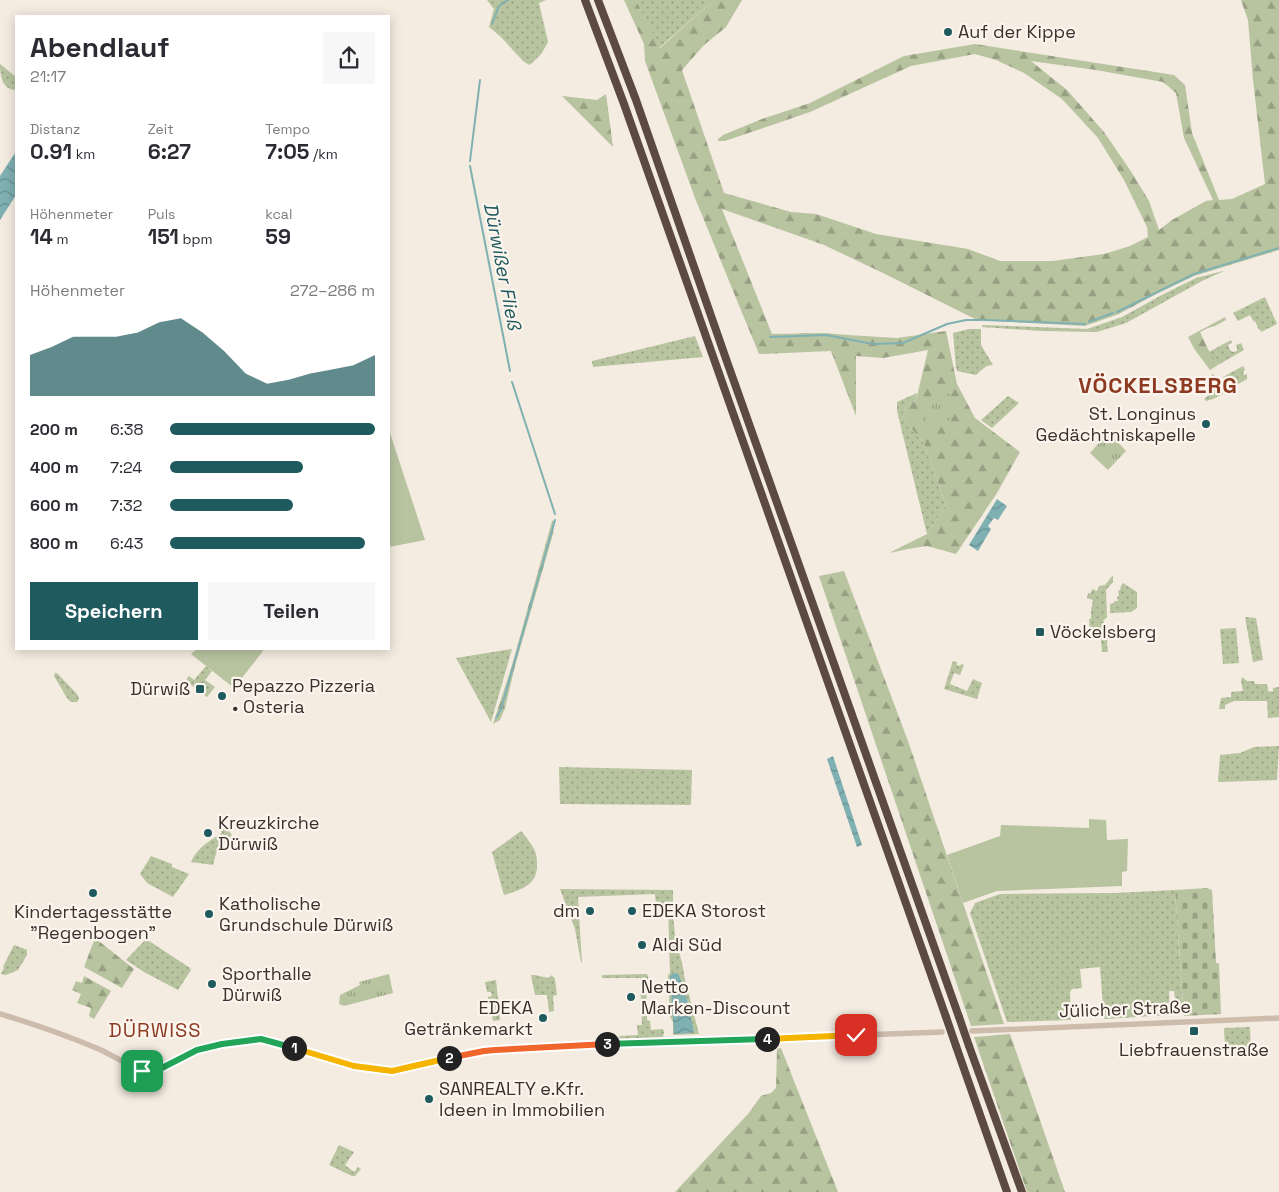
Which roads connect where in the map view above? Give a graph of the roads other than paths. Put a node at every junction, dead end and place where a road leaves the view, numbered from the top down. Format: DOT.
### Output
graph roads {
  1 [pos="585,0"];
  2 [pos="598,0"];
  3 [pos="0,1014"];
  4 [pos="1279,1018"];
  5 [pos="972,1030"];
  6 [pos="942,1032"];
  7 [pos="1007,1192"];
  8 [pos="1022,1192"];
  1 -- 7 [label="highway, bridge"];
  2 -- 8 [label="highway, bridge"];
  3 -- 6 [label="street"];
  4 -- 5 [label="street, Jülicher Straße"];
}
